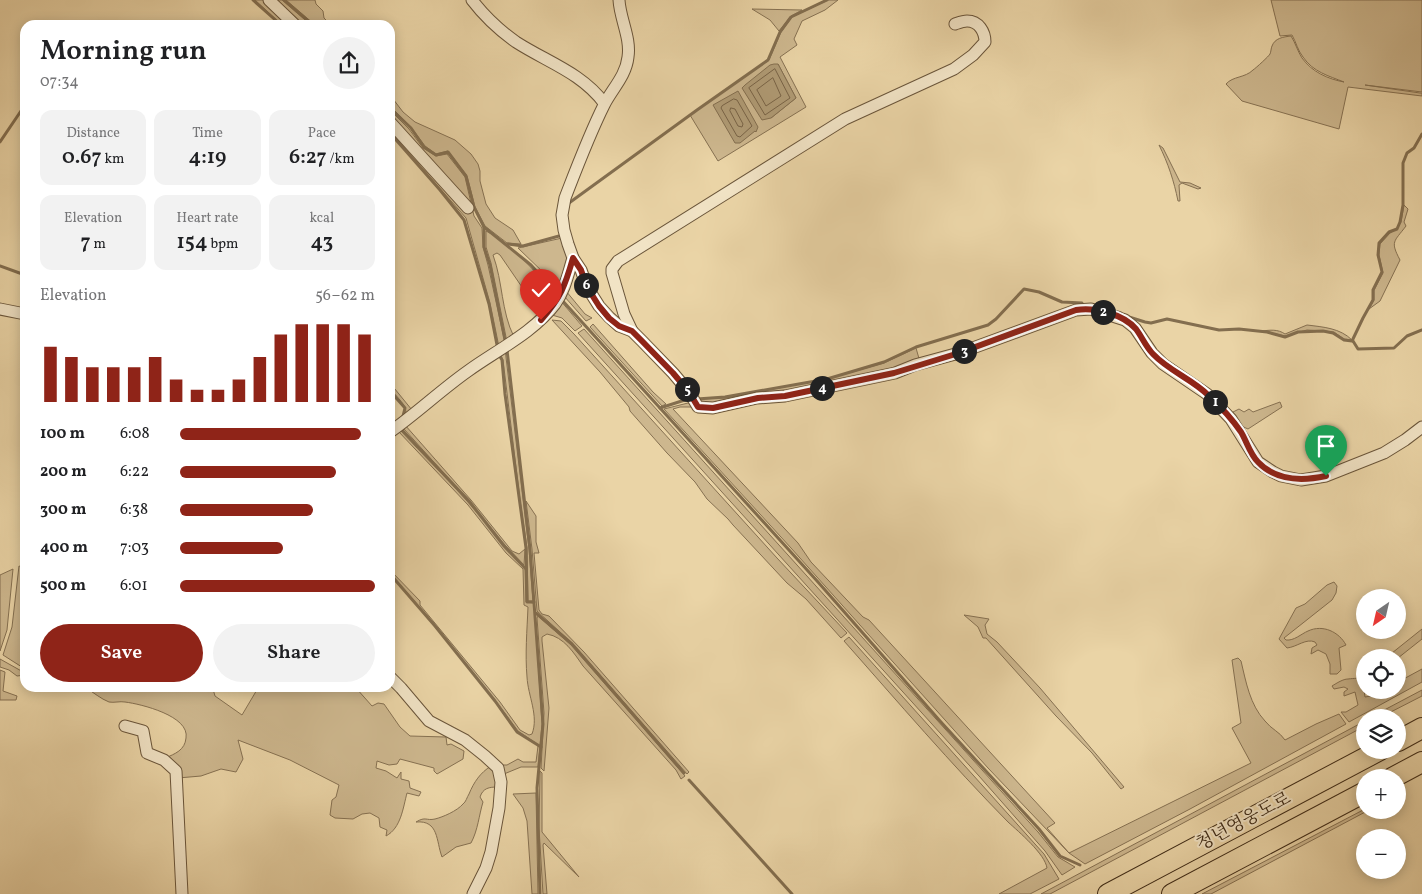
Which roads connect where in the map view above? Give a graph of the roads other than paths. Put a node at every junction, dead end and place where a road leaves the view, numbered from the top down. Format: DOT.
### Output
graph roads {
  1 [pos="269,0"];
  2 [pos="472,0"];
  3 [pos="619,0"];
  4 [pos="290,20"];
  5 [pos="955,24"];
  6 [pos="604,103"];
  7 [pos="395,128"];
  8 [pos="468,208"];
  9 [pos="573,258"];
  10 [pos="0,309"];
  11 [pos="20,313"];
  12 [pos="632,331"];
  13 [pos="1422,427"];
  14 [pos="395,429"];
  15 [pos="395,682"];
  16 [pos="125,726"];
  17 [pos="1422,728"];
  18 [pos="1406,737"];
  19 [pos="1363,759"];
  20 [pos="1422,762"];
  21 [pos="1406,771"];
  22 [pos="1356,797"];
  23 [pos="182,894"];
  24 [pos="473,894"];
  25 [pos="1108,894"];
  26 [pos="1172,894"];
  1 -- 4 [label="street"];
  2 -- 6 [label="street"];
  3 -- 6 [label="street"];
  5 -- 12 [label="street"];
  6 -- 9 [label="street"];
  7 -- 8 [label="street"];
  9 -- 12 [label="street"];
  9 -- 14 [label="street"];
  10 -- 11 [label="street"];
  12 -- 13 [label="street"];
  15 -- 24 [label="street"];
  16 -- 23 [label="street"];
  17 -- 18 [label="highway"];
  19 -- 25 [label="highway, 청년영웅도로"];
  20 -- 21 [label="highway"];
  22 -- 26 [label="highway, 청년영웅도로"];
}
